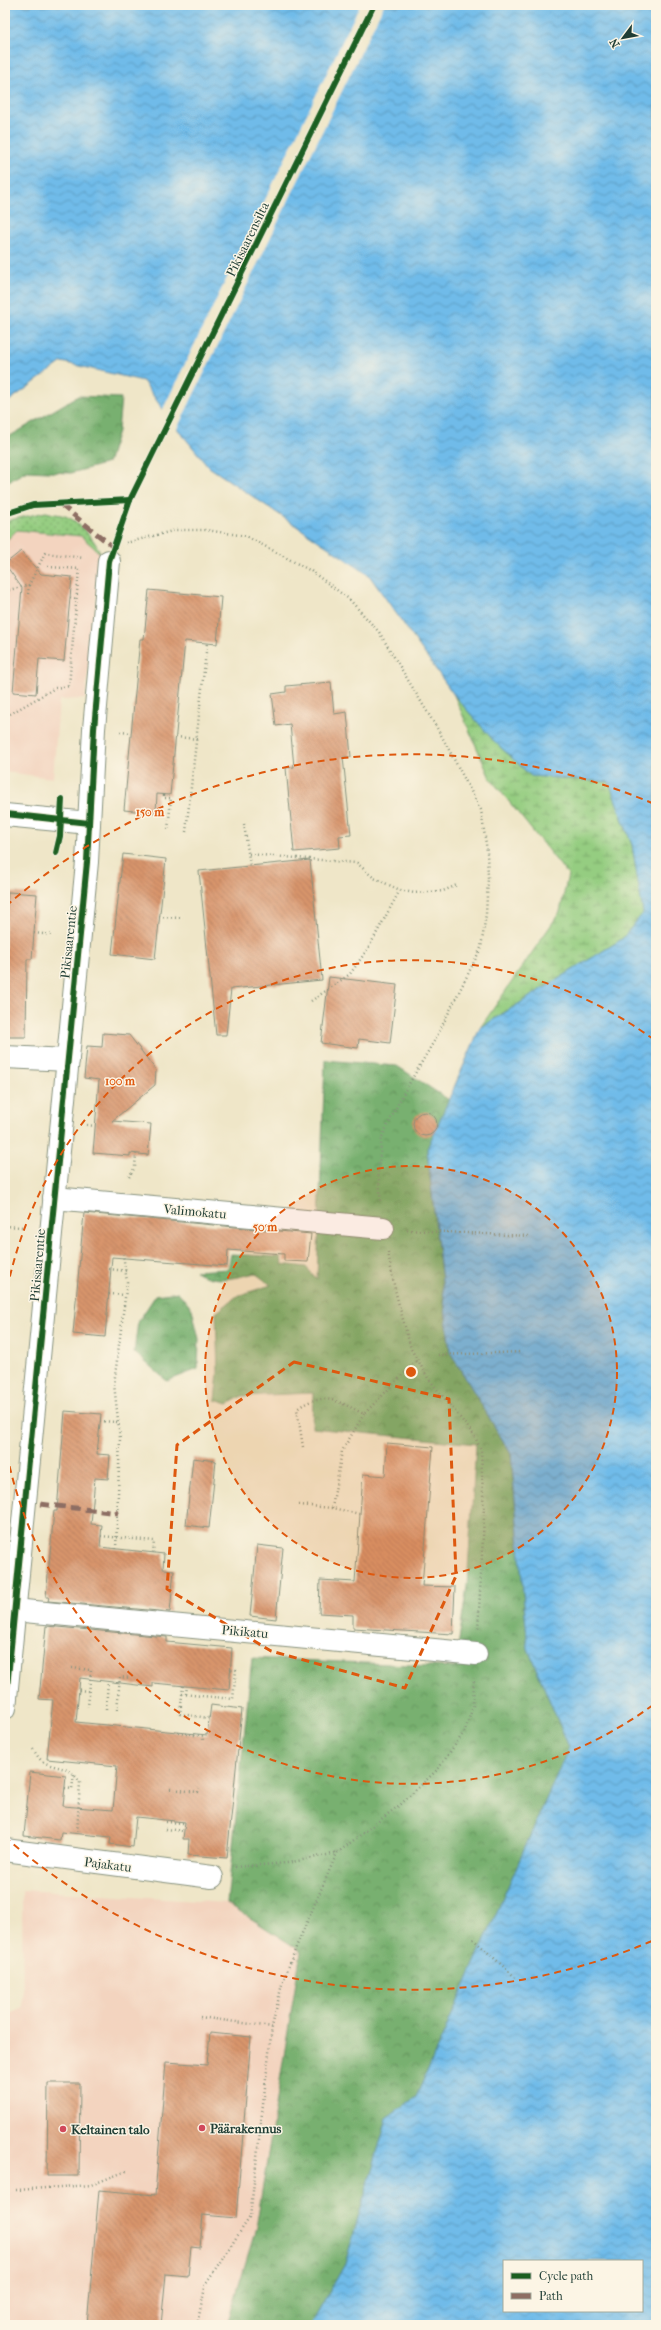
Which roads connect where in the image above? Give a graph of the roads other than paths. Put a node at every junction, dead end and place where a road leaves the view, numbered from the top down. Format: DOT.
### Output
graph roads {
  1 [pos="110,554"];
  2 [pos="5,814"];
  3 [pos="89,824"];
  4 [pos="5,1057"];
  5 [pos="68,1060"];
  6 [pos="54,1198"];
  7 [pos="383,1228"];
  8 [pos="14,1610"];
  9 [pos="476,1654"];
  10 [pos="5,1708"];
  11 [pos="5,1850"];
  12 [pos="212,1877"];
  1 -- 3 [label="street, Pikisaarentie"];
  2 -- 3 [label="street"];
  3 -- 5 [label="street, Pikisaarentie"];
  4 -- 5 [label="street"];
  5 -- 6 [label="street, Pikisaarentie"];
  6 -- 7 [label="street, Valimokatu"];
  6 -- 8 [label="street, Pikisaarentie"];
  8 -- 9 [label="street, Pikikatu"];
  8 -- 10 [label="street, Pikisaarentie"];
  11 -- 12 [label="street, Pajakatu"];
}
